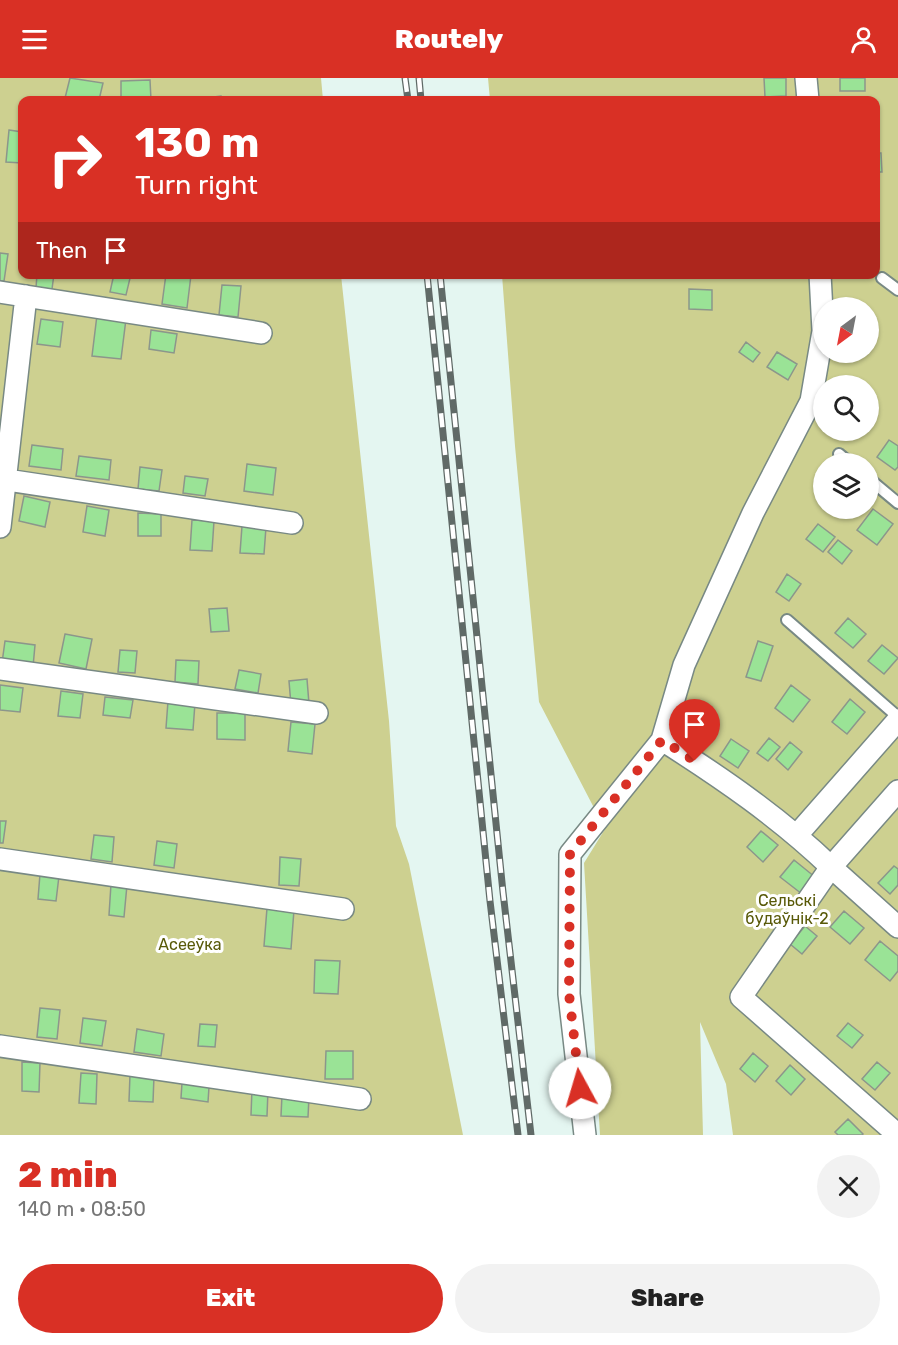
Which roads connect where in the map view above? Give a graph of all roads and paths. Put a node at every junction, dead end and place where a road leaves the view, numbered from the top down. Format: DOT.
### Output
graph roads {
  1 [pos="806,78"];
  2 [pos="808,96"];
  3 [pos="882,278"];
  4 [pos="820,279"];
  5 [pos="898,290"];
  6 [pos="0,292"];
  7 [pos="26,296"];
  8 [pos="261,333"];
  9 [pos="3,480"];
  10 [pos="879,487"];
  11 [pos="898,503"];
  12 [pos="292,523"];
  13 [pos="0,527"];
  14 [pos="787,620"];
  15 [pos="0,669"];
  16 [pos="317,713"];
  17 [pos="898,719"];
  18 [pos="662,740"];
  19 [pos="898,791"];
  20 [pos="797,835"];
  21 [pos="0,859"];
  22 [pos="831,867"];
  23 [pos="342,909"];
  24 [pos="898,927"];
  25 [pos="0,1047"];
  26 [pos="360,1099"];
  27 [pos="898,1134"];
  28 [pos="585,1135"];
  1 -- 2 [label="street"];
  3 -- 5 [label="lane"];
  4 -- 18 [label="street"];
  6 -- 7 [label="street"];
  7 -- 8 [label="street"];
  7 -- 9 [label="street"];
  9 -- 12 [label="street"];
  9 -- 13 [label="street"];
  10 -- 11 [label="lane"];
  14 -- 17 [label="lane"];
  15 -- 16 [label="street"];
  17 -- 20 [label="street"];
  18 -- 20 [label="street"];
  18 -- 28 [label="street"];
  19 -- 22 [label="street"];
  20 -- 22 [label="street"];
  21 -- 23 [label="street"];
  22 -- 24 [label="street"];
  22 -- 27 [label="street"];
  25 -- 26 [label="street"];
}
